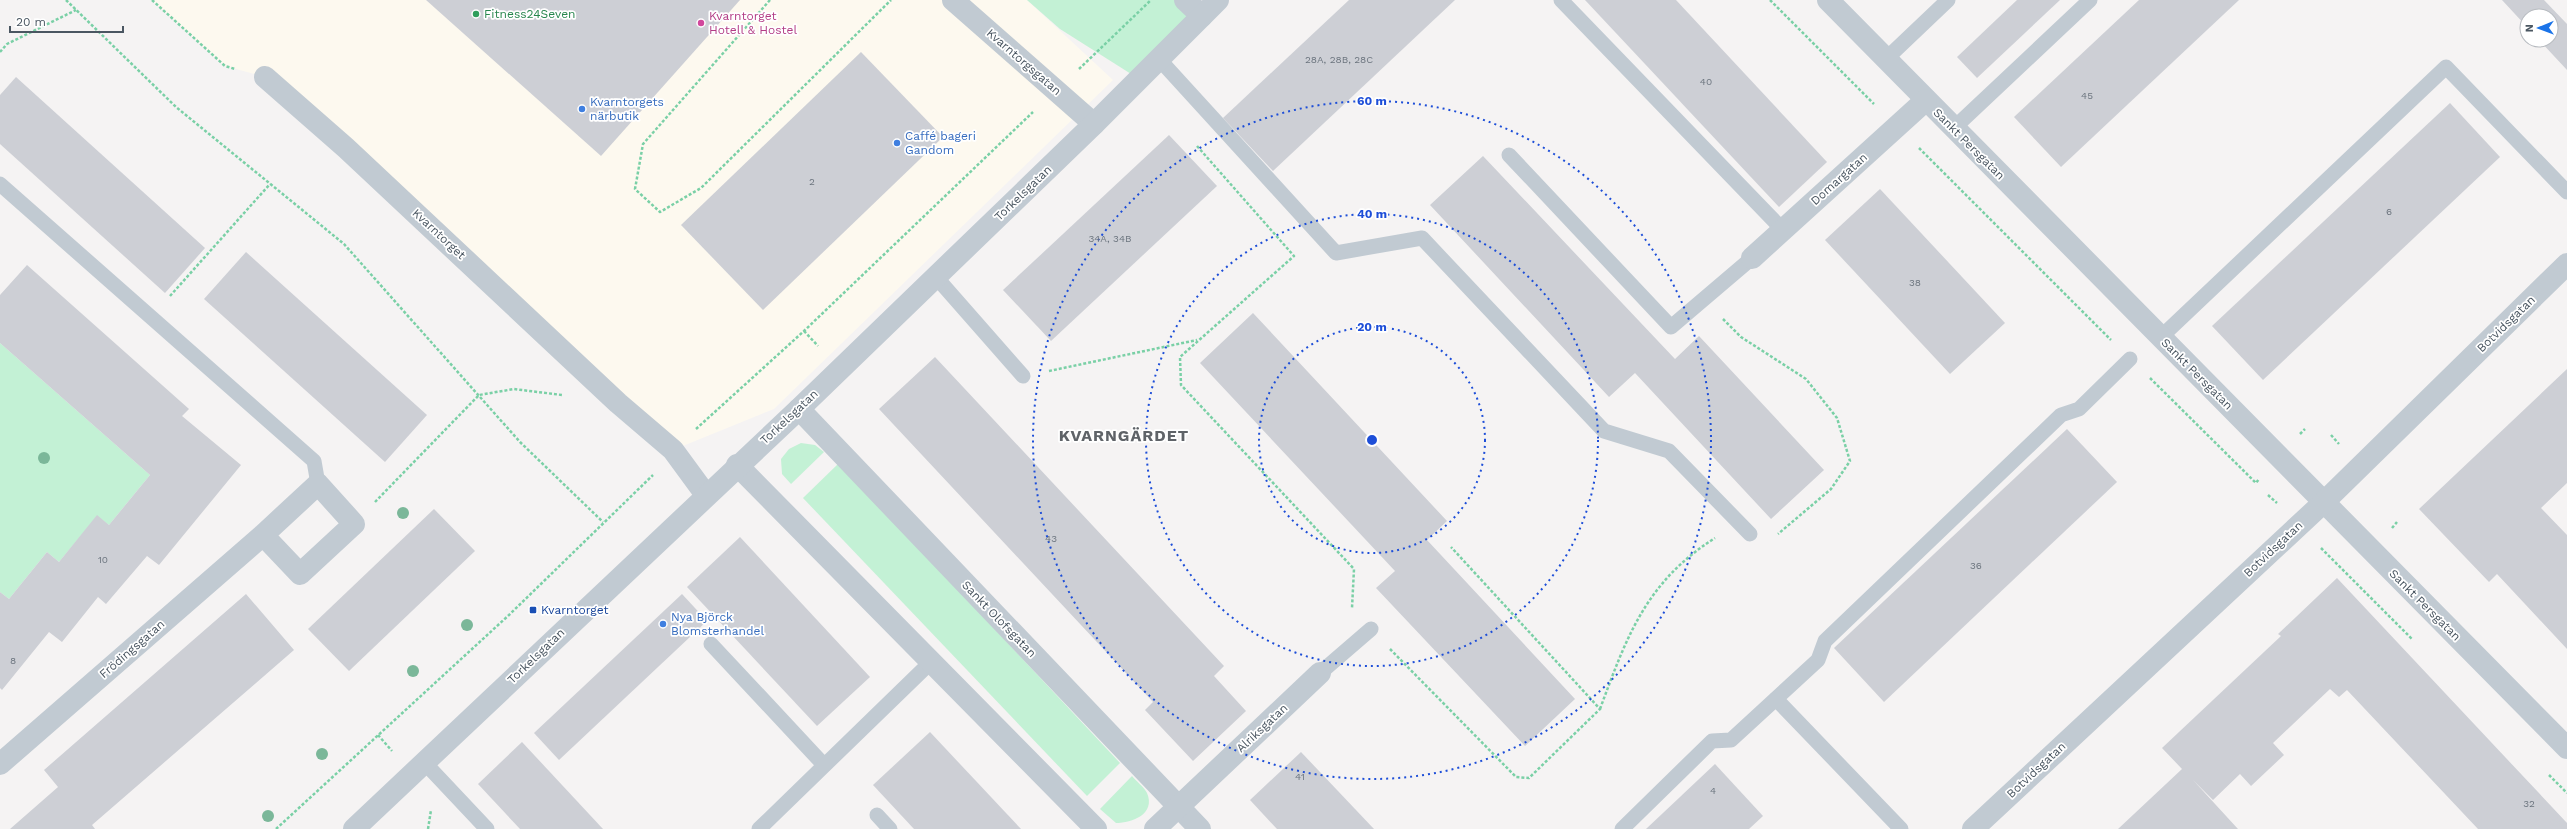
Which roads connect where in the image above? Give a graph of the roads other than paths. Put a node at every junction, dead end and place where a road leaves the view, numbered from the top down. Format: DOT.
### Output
graph roads {
  1 [pos="953,0"];
  2 [pos="1185,0"];
  3 [pos="1218,0"];
  4 [pos="1561,0"];
  5 [pos="1828,0"];
  6 [pos="1948,0"];
  7 [pos="2090,0"];
  8 [pos="1202,16"];
  9 [pos="1159,59"];
  10 [pos="1886,59"];
  11 [pos="265,77"];
  12 [pos="1926,100"];
  13 [pos="1094,124"];
  14 [pos="1954,128"];
  15 [pos="1508,155"];
  16 [pos="0,184"];
  17 [pos="2567,192"];
  18 [pos="1783,230"];
  19 [pos="1752,258"];
  20 [pos="2567,264"];
  21 [pos="936,277"];
  22 [pos="2161,337"];
  23 [pos="2130,359"];
  24 [pos="1023,376"];
  25 [pos="799,409"];
  26 [pos="737,465"];
  27 [pos="318,484"];
  28 [pos="706,495"];
  29 [pos="2324,502"];
  30 [pos="1750,534"];
  31 [pos="263,535"];
  32 [pos="1371,629"];
  33 [pos="711,644"];
  34 [pos="932,661"];
  35 [pos="1320,673"];
  36 [pos="1776,699"];
  37 [pos="2567,748"];
  38 [pos="424,762"];
  39 [pos="0,764"];
  40 [pos="824,765"];
  41 [pos="1178,807"];
  42 [pos="877,815"];
  43 [pos="354,829"];
  44 [pos="487,829"];
  45 [pos="759,829"];
  46 [pos="890,829"];
  47 [pos="1096,829"];
  48 [pos="1155,829"];
  49 [pos="1200,829"];
  50 [pos="1622,829"];
  51 [pos="1901,829"];
  52 [pos="1973,829"];
  1 -- 13 [label="street, Kvarntorgsgatan"];
  2 -- 8 [label="street"];
  3 -- 8 [label="street, Torkelsgatan"];
  4 -- 18 [label="lane"];
  5 -- 10 [label="street, Sankt Persgatan"];
  6 -- 10 [label="lane"];
  7 -- 14 [label="lane"];
  8 -- 9 [label="street, Torkelsgatan"];
  9 -- 13 [label="street, Torkelsgatan"];
  9 -- 30 [label="lane"];
  10 -- 12 [label="street, Sankt Persgatan"];
  11 -- 28 [label="street, Kvarntorget"];
  12 -- 14 [label="street, Sankt Persgatan"];
  12 -- 18 [label="street, Domargatan"];
  13 -- 21 [label="street, Torkelsgatan"];
  14 -- 22 [label="street, Sankt Persgatan"];
  15 -- 19 [label="lane"];
  16 -- 27 [label="lane"];
  17 -- 22 [label="lane"];
  18 -- 19 [label="street, Domargatan"];
  20 -- 29 [label="street, Botvidsgatan"];
  21 -- 24 [label="lane"];
  21 -- 25 [label="street, Torkelsgatan"];
  22 -- 29 [label="street, Sankt Persgatan"];
  23 -- 36 [label="lane"];
  25 -- 26 [label="street, Torkelsgatan"];
  25 -- 41 [label="street, Sankt Olofsgatan"];
  26 -- 28 [label="street, Torkelsgatan"];
  26 -- 34 [label="street"];
  27 -- 31 [label="street, Frödingsgatan"];
  27 -- 31 [label="street"];
  28 -- 38 [label="street, Torkelsgatan"];
  29 -- 37 [label="street, Sankt Persgatan"];
  29 -- 52 [label="street, Botvidsgatan"];
  31 -- 39 [label="street, Frödingsgatan"];
  32 -- 35 [label="lane, Alriksgatan"];
  33 -- 40 [label="lane"];
  34 -- 40 [label="lane"];
  34 -- 47 [label="street"];
  35 -- 41 [label="street, Alriksgatan"];
  36 -- 50 [label="lane"];
  36 -- 51 [label="lane"];
  38 -- 43 [label="street, Torkelsgatan"];
  38 -- 44 [label="lane"];
  40 -- 45 [label="lane"];
  41 -- 48 [label="street, Alriksgatan"];
  41 -- 49 [label="street, Sankt Olofsgatan"];
  42 -- 46 [label="lane"];
}
